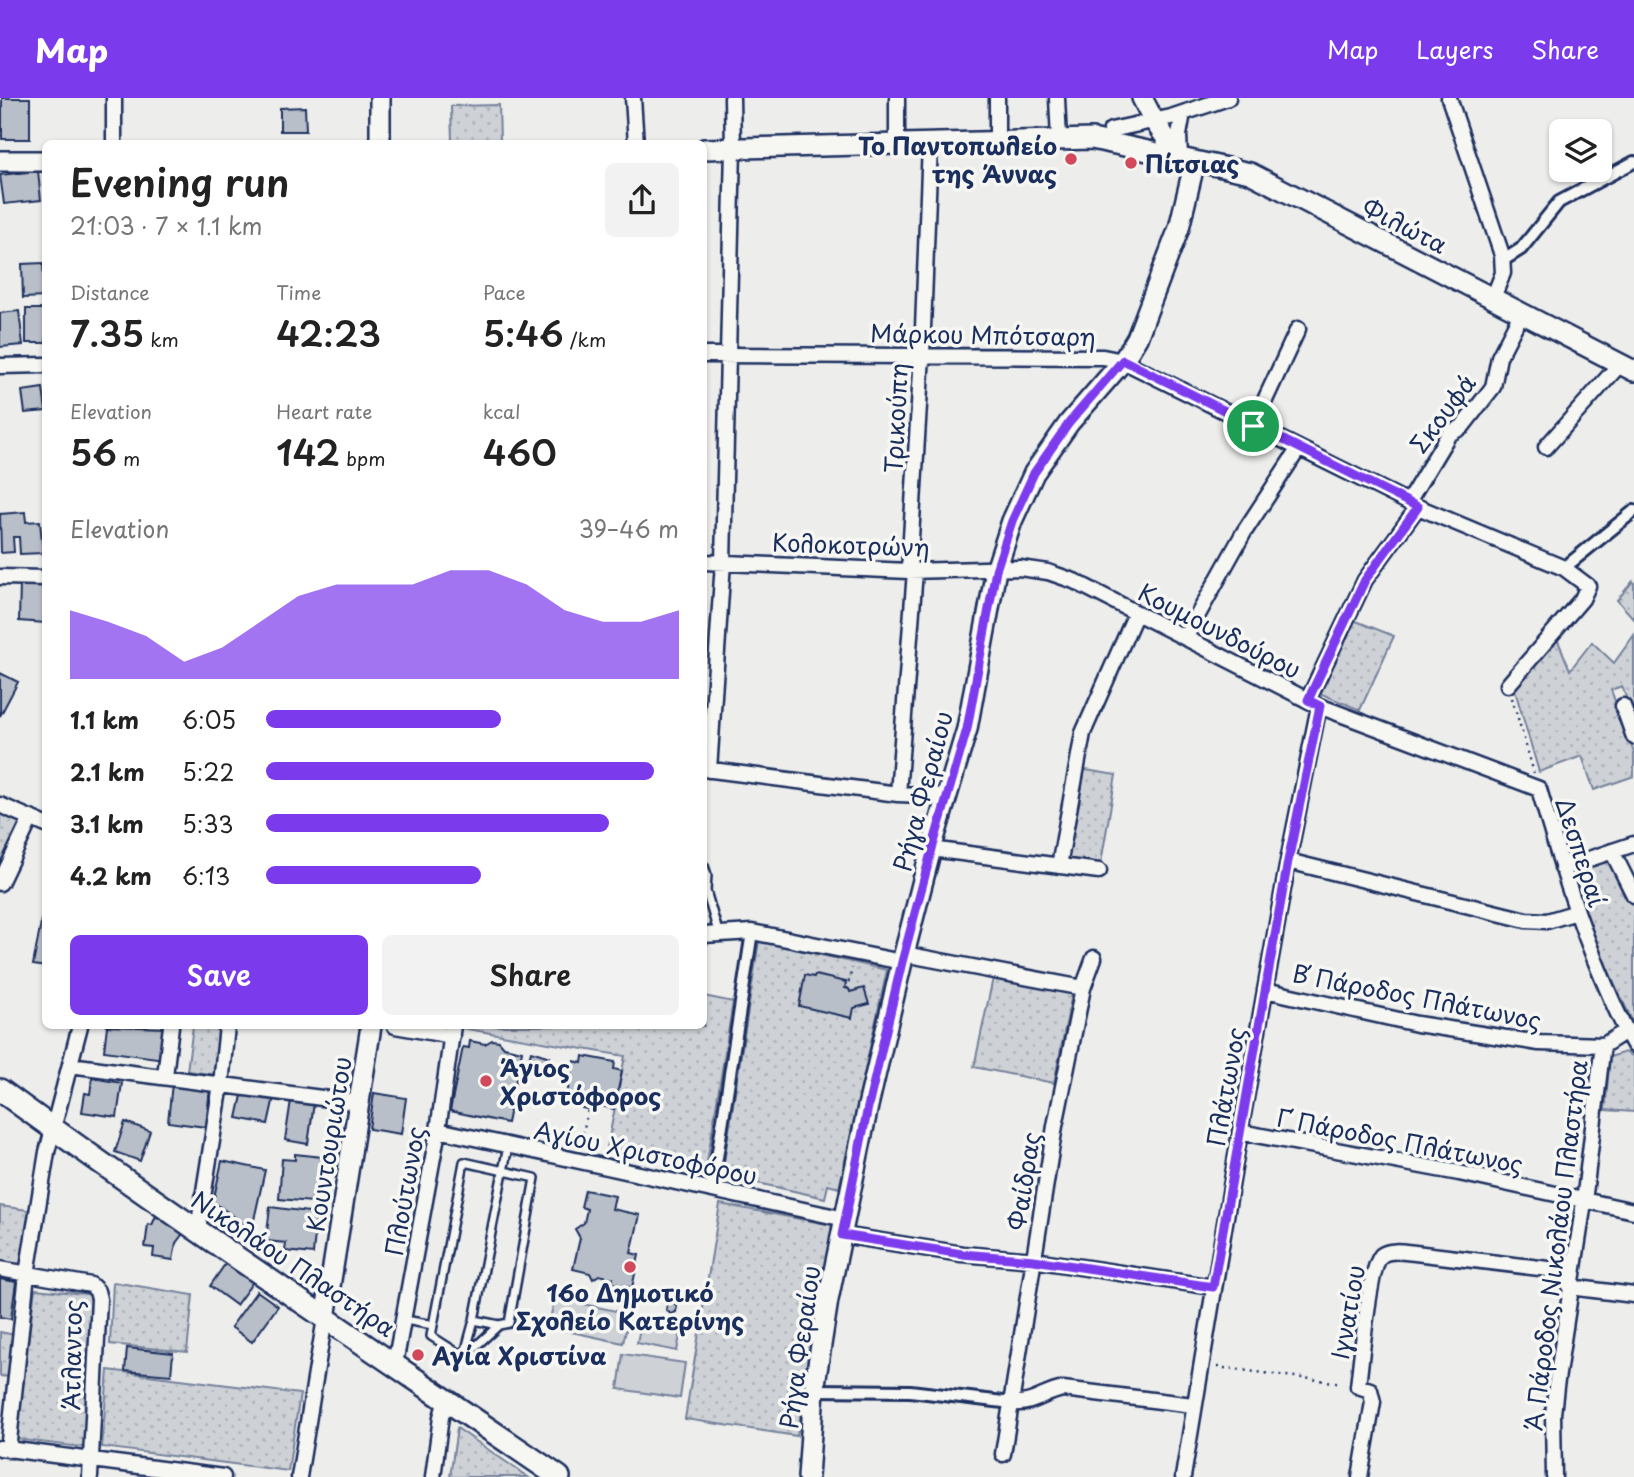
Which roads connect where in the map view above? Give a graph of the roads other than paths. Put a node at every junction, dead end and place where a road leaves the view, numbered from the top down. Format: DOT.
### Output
graph roads {
  1 [pos="114,98"];
  2 [pos="380,98"];
  3 [pos="633,98"];
  4 [pos="732,98"];
  5 [pos="897,98"];
  6 [pos="997,98"];
  7 [pos="1057,98"];
  8 [pos="1140,98"];
  9 [pos="1228,98"];
  10 [pos="1450,98"];
  11 [pos="1183,113"];
  12 [pos="1148,122"];
  13 [pos="1111,130"];
  14 [pos="1092,139"];
  15 [pos="114,140"];
  16 [pos="380,140"];
  17 [pos="636,140"];
  18 [pos="1059,140"];
  19 [pos="997,141"];
  20 [pos="930,143"];
  21 [pos="897,144"];
  22 [pos="733,148"];
  23 [pos="707,149"];
  24 [pos="1144,149"];
  25 [pos="0,160"];
  26 [pos="1188,160"];
  27 [pos="42,161"];
  28 [pos="1634,162"];
  29 [pos="1503,261"];
  30 [pos="1493,298"];
  31 [pos="1522,312"];
  32 [pos="1298,329"];
  33 [pos="707,355"];
  34 [pos="728,355"];
  35 [pos="922,355"];
  36 [pos="1123,360"];
  37 [pos="42,365"];
  38 [pos="0,366"];
  39 [pos="1627,368"];
  40 [pos="1253,426"];
  41 [pos="1546,447"];
  42 [pos="1299,449"];
  43 [pos="1413,504"];
  44 [pos="1634,511"];
  45 [pos="707,562"];
  46 [pos="723,562"];
  47 [pos="1564,568"];
  48 [pos="996,570"];
  49 [pos="912,571"];
  50 [pos="0,577"];
  51 [pos="42,578"];
  52 [pos="1136,613"];
  53 [pos="1185,638"];
  54 [pos="1508,685"];
  55 [pos="1314,703"];
  56 [pos="1623,706"];
  57 [pos="1634,737"];
  58 [pos="707,757"];
  59 [pos="707,769"];
  60 [pos="1539,789"];
  61 [pos="898,794"];
  62 [pos="947,796"];
  63 [pos="0,805"];
  64 [pos="31,818"];
  65 [pos="42,823"];
  66 [pos="1634,844"];
  67 [pos="932,849"];
  68 [pos="1612,851"];
  69 [pos="1288,861"];
  70 [pos="1059,866"];
  71 [pos="1562,868"];
  72 [pos="1099,871"];
  73 [pos="0,883"];
  74 [pos="1634,895"];
  75 [pos="707,900"];
  76 [pos="1577,912"];
  77 [pos="752,932"];
  78 [pos="711,935"];
  79 [pos="903,958"];
  80 [pos="1094,958"];
  81 [pos="1083,988"];
  82 [pos="1265,990"];
  83 [pos="79,1029"];
  84 [pos="170,1029"];
  85 [pos="227,1029"];
  86 [pos="371,1029"];
  87 [pos="429,1029"];
  88 [pos="452,1031"];
  89 [pos="1626,1031"];
  90 [pos="1604,1045"];
  91 [pos="1634,1045"];
  92 [pos="70,1065"];
  93 [pos="166,1076"];
  94 [pos="221,1084"];
  95 [pos="0,1090"];
  96 [pos="359,1103"];
  97 [pos="53,1129"];
  98 [pos="438,1130"];
  99 [pos="1240,1132"];
  100 [pos="509,1145"];
  101 [pos="503,1171"];
  102 [pos="712,1190"];
  103 [pos="1584,1202"];
  104 [pos="1634,1211"];
  105 [pos="843,1227"];
  106 [pos="198,1229"];
  107 [pos="1034,1260"];
  108 [pos="0,1269"];
  109 [pos="1573,1272"];
  110 [pos="27,1274"];
  111 [pos="1213,1287"];
  112 [pos="1570,1287"];
  113 [pos="1634,1295"];
  114 [pos="325,1318"];
  115 [pos="405,1320"];
  116 [pos="474,1320"];
  117 [pos="433,1325"];
  118 [pos="499,1325"];
  119 [pos="464,1357"];
  120 [pos="395,1364"];
  121 [pos="814,1390"];
  122 [pos="446,1400"];
  123 [pos="1012,1403"];
  124 [pos="1193,1405"];
  125 [pos="4,1449"];
  126 [pos="1003,1454"];
  127 [pos="91,1459"];
  128 [pos="90,1477"];
  129 [pos="223,1477"];
  130 [pos="299,1477"];
  131 [pos="433,1477"];
  132 [pos="559,1477"];
  133 [pos="808,1477"];
  134 [pos="1183,1477"];
  135 [pos="1360,1477"];
  136 [pos="1554,1477"];
  1 -- 15 [label="street"];
  2 -- 16 [label="street"];
  3 -- 17 [label="street"];
  4 -- 22 [label="street"];
  5 -- 21 [label="street"];
  6 -- 19 [label="street"];
  7 -- 18 [label="street"];
  8 -- 12 [label="street"];
  9 -- 11 [label="street"];
  10 -- 29 [label="street"];
  11 -- 12 [label="street"];
  11 -- 26 [label="street"];
  12 -- 13 [label="street"];
  12 -- 24 [label="street"];
  12 -- 26 [label="street"];
  13 -- 14 [label="street"];
  13 -- 24 [label="street"];
  14 -- 18 [label="street"];
  14 -- 24 [label="street, Φιλώτα"];
  18 -- 19 [label="street"];
  19 -- 20 [label="street"];
  20 -- 21 [label="street"];
  20 -- 35 [label="street, Τρικούπη"];
  21 -- 22 [label="street"];
  22 -- 23 [label="street"];
  22 -- 34 [label="street"];
  24 -- 26 [label="street, Φιλώτα"];
  25 -- 27 [label="street"];
  26 -- 30 [label="street, Φιλώτα"];
  26 -- 36 [label="street, Ρήγα Φεραίου"];
  28 -- 29 [label="street"];
  29 -- 30 [label="street"];
  30 -- 31 [label="street, Φιλώτα"];
  31 -- 39 [label="street, Φιλώτα"];
  31 -- 43 [label="street, Σκουφά"];
  32 -- 40 [label="street"];
  33 -- 34 [label="street, Μάρκου Μπότσαρη"];
  34 -- 35 [label="street, Μάρκου Μπότσαρη"];
  34 -- 46 [label="street"];
  35 -- 36 [label="street, Μάρκου Μπότσαρη"];
  35 -- 49 [label="street, Τρικούπη"];
  36 -- 40 [label="street, Μάρκου Μπότσαρη"];
  36 -- 48 [label="street, Ρήγα Φεραίου"];
  37 -- 38 [label="street"];
  39 -- 41 [label="street"];
  40 -- 42 [label="street, Μάρκου Μπότσαρη"];
  42 -- 43 [label="street, Μάρκου Μπότσαρη"];
  42 -- 53 [label="street"];
  43 -- 47 [label="street, Μάρκου Μπότσαρη"];
  43 -- 55 [label="street, Σκουφά"];
  44 -- 47 [label="street"];
  45 -- 46 [label="street, Κολοκοτρώνη"];
  46 -- 49 [label="street, Κολοκοτρώνη"];
  46 -- 58 [label="street"];
  47 -- 54 [label="street, Μάρκου Μπότσαρη"];
  48 -- 49 [label="street, Κολοκοτρώνη"];
  48 -- 52 [label="street, Κουμουνδούρου"];
  48 -- 62 [label="street, Ρήγα Φεραίου"];
  49 -- 61 [label="street, Τρικούπη"];
  50 -- 51 [label="street"];
  52 -- 53 [label="street, Κουμουνδούρου"];
  52 -- 70 [label="street"];
  53 -- 55 [label="street, Κουμουνδούρου"];
  55 -- 60 [label="street, Κουμουνδούρου"];
  55 -- 69 [label="street, Πλάτωνος"];
  56 -- 57 [label="street"];
  59 -- 61 [label="street"];
  60 -- 71 [label="street, Δεσπεραί"];
  61 -- 62 [label="street"];
  62 -- 67 [label="street, Ρήγα Φεραίου"];
  63 -- 64 [label="street"];
  64 -- 65 [label="street"];
  64 -- 73 [label="street"];
  66 -- 68 [label="street"];
  67 -- 70 [label="street"];
  67 -- 79 [label="street, Ρήγα Φεραίου"];
  68 -- 71 [label="street"];
  68 -- 74 [label="street"];
  69 -- 76 [label="street"];
  69 -- 82 [label="street, Πλάτωνος"];
  70 -- 72 [label="street"];
  71 -- 76 [label="street, Δεσπεραί"];
  75 -- 78 [label="lane"];
  76 -- 89 [label="street, Δεσπεραί"];
  77 -- 78 [label="street"];
  77 -- 79 [label="street"];
  77 -- 102 [label="street"];
  79 -- 81 [label="street"];
  79 -- 105 [label="street, Ρήγα Φεραίου"];
  80 -- 81 [label="street, Φαίδρας"];
  81 -- 107 [label="street, Φαίδρας"];
  82 -- 90 [label="street, Β΄ Πάροδος Πλάτωνος"];
  82 -- 99 [label="street, Πλάτωνος"];
  83 -- 92 [label="street"];
  84 -- 93 [label="street"];
  85 -- 94 [label="street"];
  86 -- 96 [label="street, Κουντουριώτου"];
  87 -- 88 [label="street"];
  88 -- 98 [label="street, Πλούτωνος"];
  89 -- 90 [label="street, Α΄ Πάροδος Νικολάου Πλαστήρα"];
  89 -- 91 [label="street, Δεσπεραί"];
  90 -- 103 [label="street, Α΄ Πάροδος Νικολάου Πλαστήρα"];
  92 -- 93 [label="street"];
  92 -- 97 [label="street"];
  93 -- 94 [label="street"];
  94 -- 96 [label="street"];
  94 -- 106 [label="street"];
  95 -- 97 [label="main road, Νικολάου Πλαστήρα"];
  96 -- 114 [label="street, Κουντουριώτου"];
  97 -- 106 [label="main road, Νικολάου Πλαστήρα"];
  97 -- 110 [label="street"];
  98 -- 100 [label="street, Αγίου Χριστοφόρου"];
  98 -- 115 [label="street, Πλούτωνος"];
  99 -- 103 [label="street, Γ΄ Πάροδος Πλάτωνος"];
  99 -- 111 [label="street, Πλάτωνος"];
  100 -- 101 [label="lane"];
  100 -- 102 [label="street, Αγίου Χριστοφόρου"];
  101 -- 116 [label="lane"];
  101 -- 117 [label="lane"];
  101 -- 118 [label="lane"];
  102 -- 105 [label="street, Αγίου Χριστοφόρου"];
  103 -- 104 [label="street, Γ΄ Πάροδος Πλάτωνος"];
  103 -- 109 [label="street, Α΄ Πάροδος Νικολάου Πλαστήρα"];
  105 -- 107 [label="street, Αγίου Χριστοφόρου"];
  105 -- 121 [label="street, Ρήγα Φεραίου"];
  106 -- 114 [label="main road, Νικολάου Πλαστήρα"];
  107 -- 111 [label="street, Αγίου Χριστοφόρου"];
  107 -- 123 [label="street, Φαίδρας"];
  108 -- 110 [label="street, Άτλαντος"];
  109 -- 112 [label="street, Α΄ Πάροδος Νικολάου Πλαστήρα"];
  109 -- 135 [label="street, Ιγνατίου"];
  110 -- 125 [label="street"];
  110 -- 127 [label="street, Άτλαντος"];
  111 -- 124 [label="street, Πλάτωνος"];
  112 -- 113 [label="street"];
  112 -- 136 [label="street, Α΄ Πάροδος Νικολάου Πλαστήρα"];
  114 -- 120 [label="main road, Νικολάου Πλαστήρα"];
  114 -- 130 [label="street, Κουντουριώτου"];
  115 -- 117 [label="lane"];
  115 -- 120 [label="street, Πλούτωνος"];
  116 -- 118 [label="lane"];
  116 -- 119 [label="lane"];
  117 -- 119 [label="lane"];
  118 -- 119 [label="lane"];
  120 -- 122 [label="main road, Νικολάου Πλαστήρα"];
  121 -- 123 [label="street"];
  121 -- 133 [label="street, Ρήγα Φεραίου"];
  122 -- 131 [label="street"];
  122 -- 132 [label="main road, Νικολάου Πλαστήρα"];
  123 -- 124 [label="street"];
  123 -- 126 [label="street, Φαίδρας"];
  124 -- 134 [label="street, Πλάτωνος"];
  125 -- 127 [label="street"];
  127 -- 128 [label="street, Άτλαντος"];
  127 -- 129 [label="street"];
}
